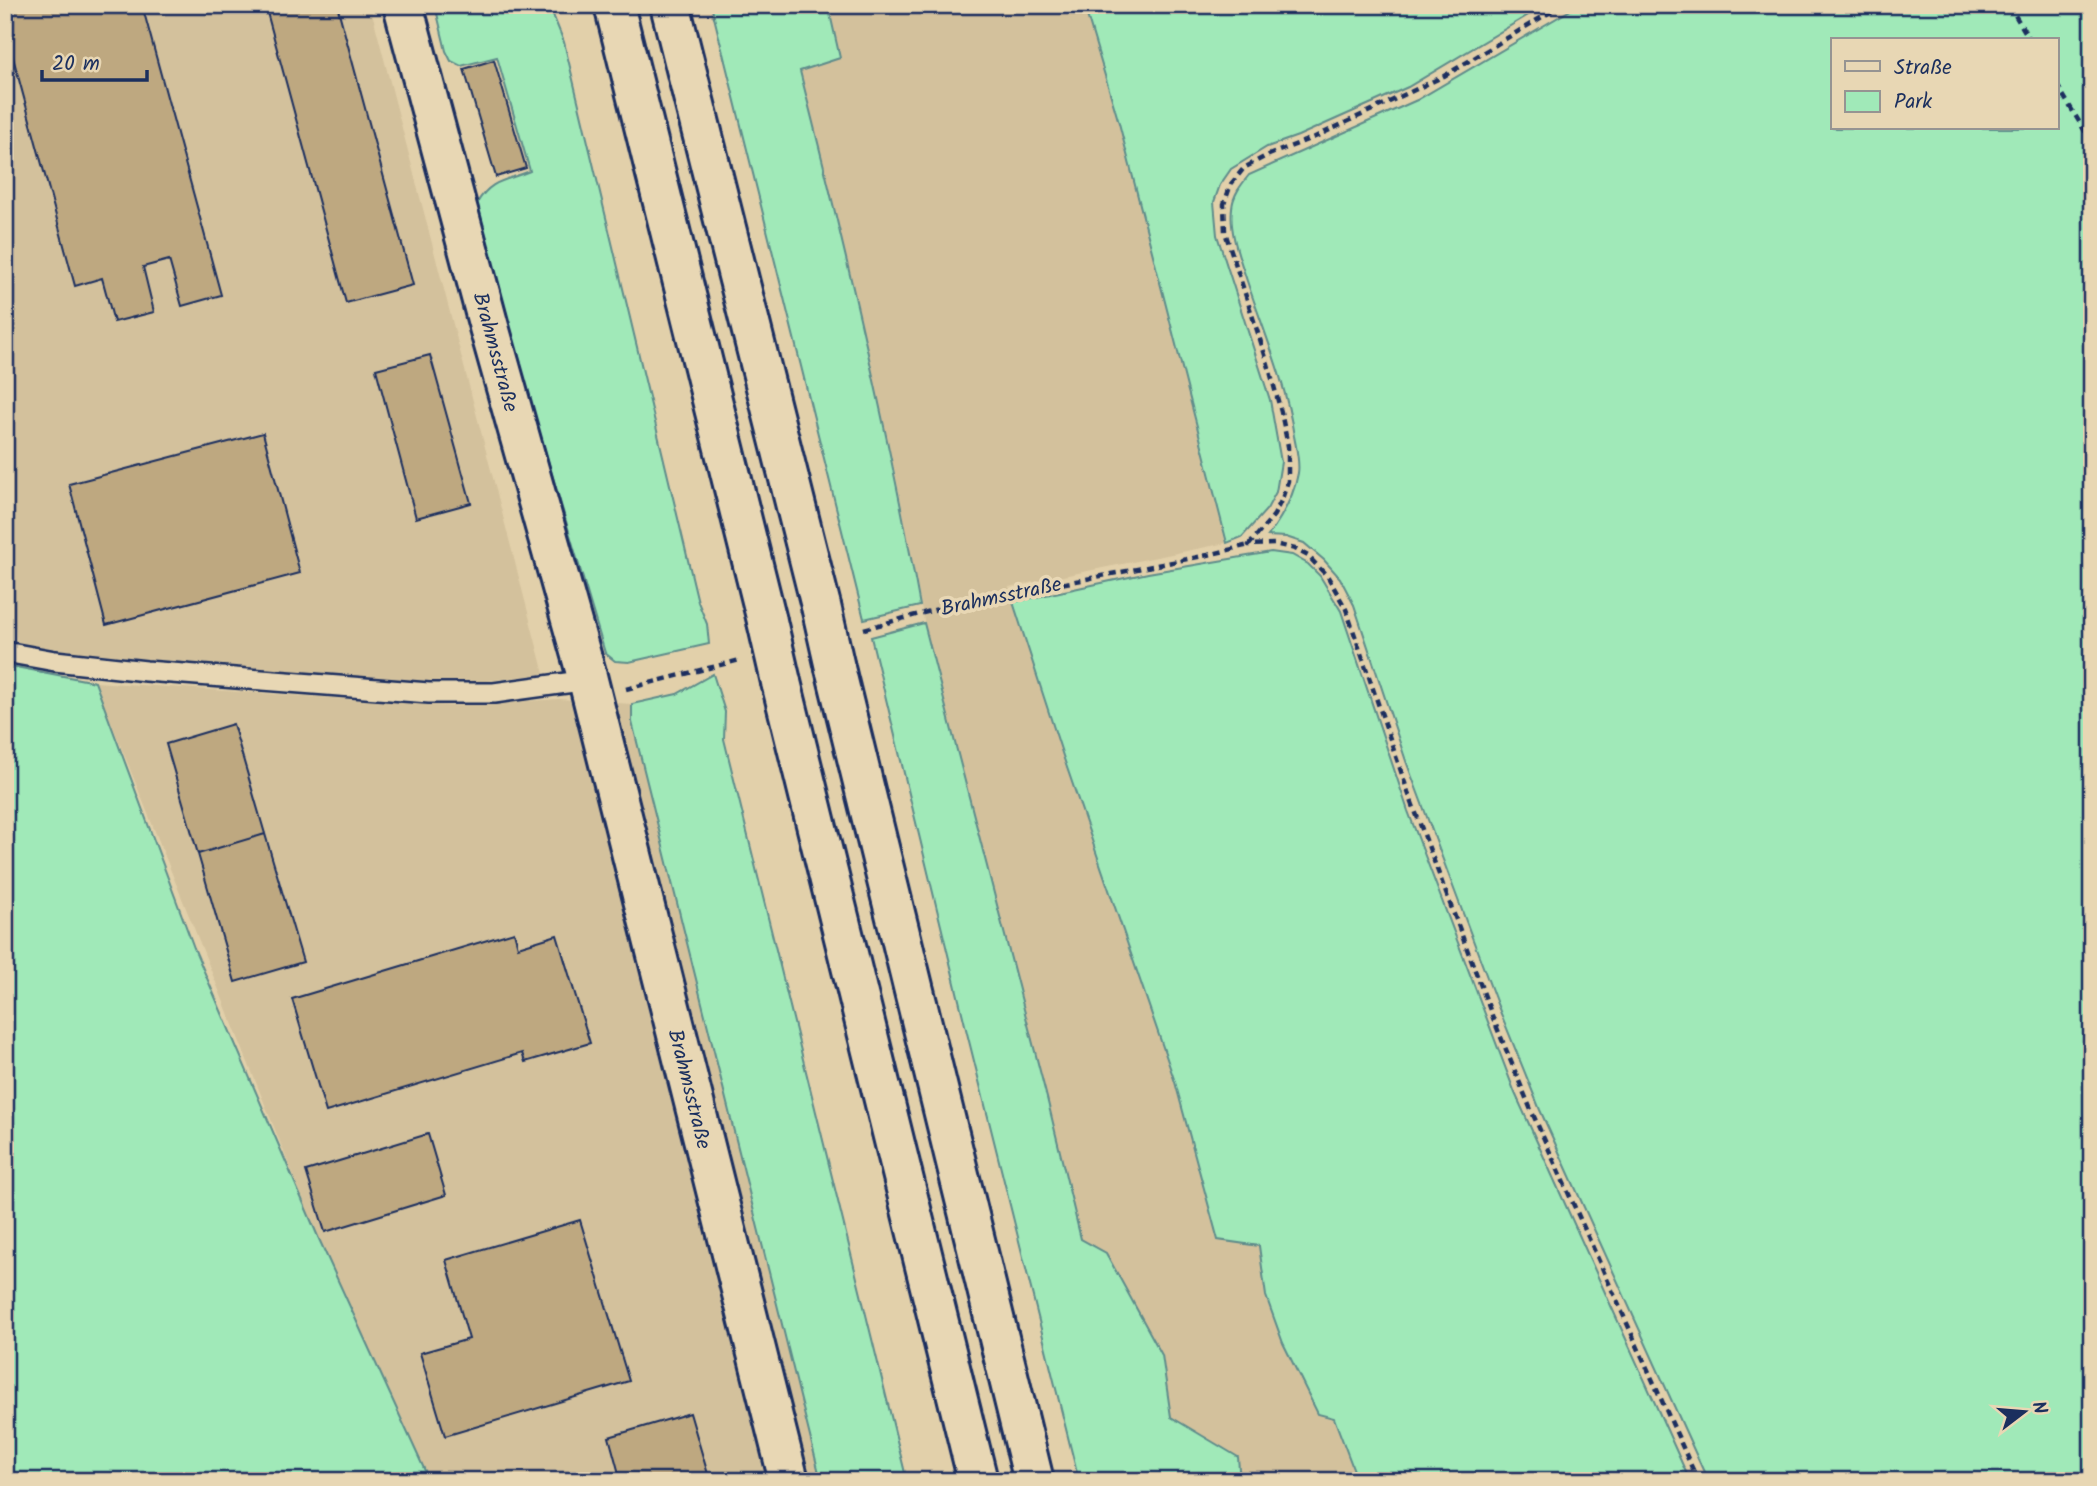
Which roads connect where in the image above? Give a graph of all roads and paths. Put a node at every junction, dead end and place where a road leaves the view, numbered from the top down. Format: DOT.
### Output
graph roads {
  1 [pos="403,5"];
  2 [pos="614,5"];
  3 [pos="670,5"];
  4 [pos="1562,5"];
  5 [pos="2009,5"];
  6 [pos="2029,38"];
  7 [pos="2058,87"];
  8 [pos="2092,143"];
  9 [pos="1249,545"];
  10 [pos="854,631"];
  11 [pos="5,652"];
  12 [pos="749,658"];
  13 [pos="590,689"];
  14 [pos="789,1481"];
  15 [pos="978,1481"];
  16 [pos="1034,1481"];
  17 [pos="1698,1481"];
  1 -- 13 [label="main road, Brahmsstraße"];
  2 -- 15 [label="main road, bridge"];
  3 -- 16 [label="main road, bridge"];
  4 -- 9 [label="path"];
  5 -- 6 [label="path"];
  7 -- 8 [label="path"];
  9 -- 10 [label="path, Brahmsstraße"];
  9 -- 17 [label="path, Brahmsstraße"];
  11 -- 13 [label="lane"];
  12 -- 13 [label="path"];
  13 -- 14 [label="main road, Brahmsstraße"];
}
